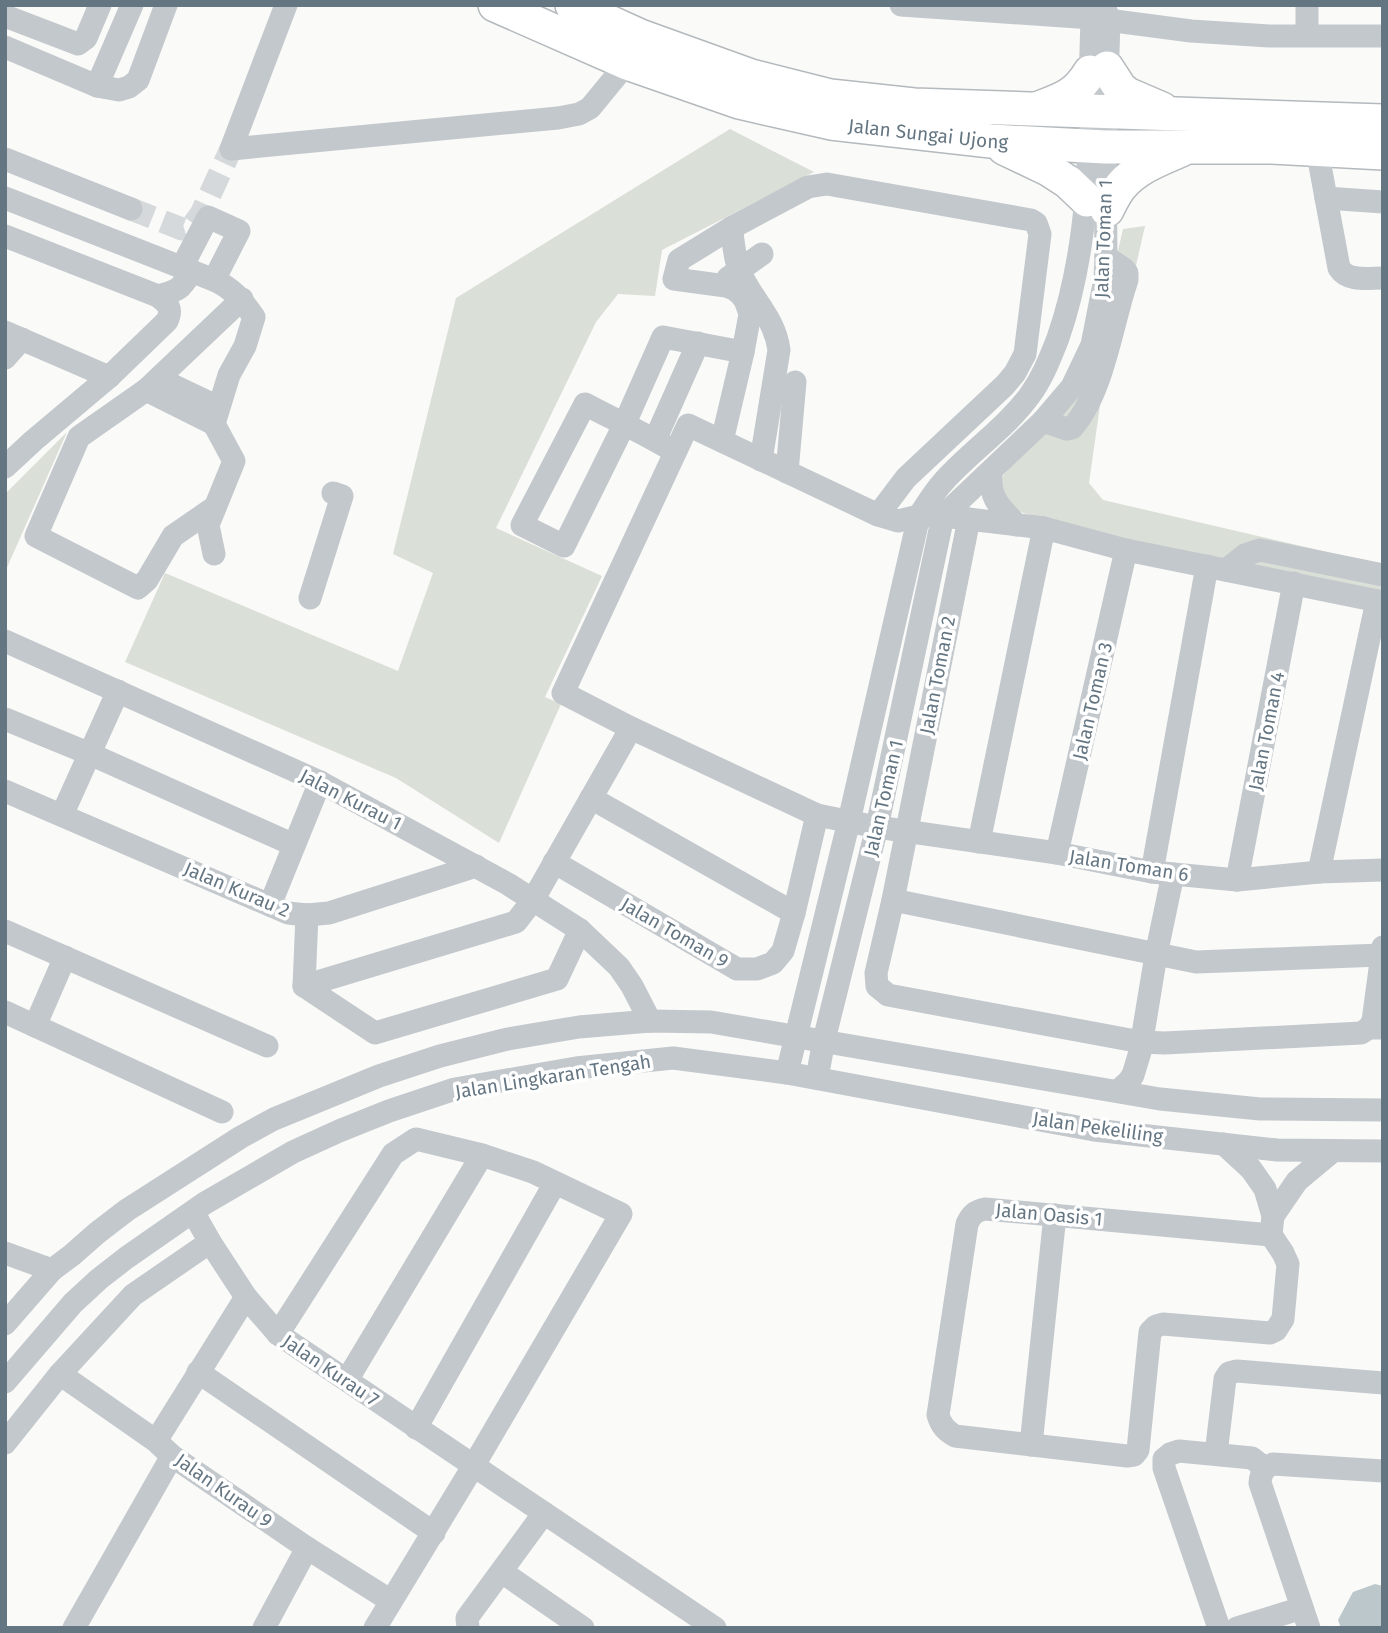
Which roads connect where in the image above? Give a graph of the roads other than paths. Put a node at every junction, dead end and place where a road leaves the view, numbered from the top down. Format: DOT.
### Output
graph roads {
  1 [pos="100,5"];
  2 [pos="132,5"];
  3 [pos="166,5"];
  4 [pos="286,5"];
  5 [pos="495,5"];
  6 [pos="572,5"];
  7 [pos="901,5"];
  8 [pos="1307,5"];
  9 [pos="1100,12"];
  10 [pos="5,16"];
  11 [pos="1307,36"];
  12 [pos="1383,36"];
  13 [pos="5,47"];
  14 [pos="627,62"];
  15 [pos="1099,70"];
  16 [pos="97,86"];
  17 [pos="1037,109"];
  18 [pos="1098,112"];
  19 [pos="1171,113"];
  20 [pos="1383,121"];
  21 [pos="991,141"];
  22 [pos="1097,146"];
  23 [pos="1186,147"];
  24 [pos="1317,149"];
  25 [pos="1383,153"];
  26 [pos="5,159"];
  27 [pos="5,198"];
  28 [pos="1326,198"];
  29 [pos="1383,202"];
  30 [pos="1097,205"];
  31 [pos="131,209"];
  32 [pos="731,228"];
  33 [pos="5,236"];
  34 [pos="762,254"];
  35 [pos="1107,257"];
  36 [pos="187,269"];
  37 [pos="739,271"];
  38 [pos="1383,278"];
  39 [pos="214,280"];
  40 [pos="718,285"];
  41 [pos="158,296"];
  42 [pos="242,299"];
  43 [pos="773,326"];
  44 [pos="747,328"];
  45 [pos="14,336"];
  46 [pos="698,343"];
  47 [pos="743,352"];
  48 [pos="5,358"];
  49 [pos="109,377"];
  50 [pos="795,382"];
  51 [pos="153,385"];
  52 [pos="216,415"];
  53 [pos="1043,421"];
  54 [pos="624,425"];
  55 [pos="655,440"];
  56 [pos="722,441"];
  57 [pos="675,452"];
  58 [pos="761,460"];
  59 [pos="5,467"];
  60 [pos="788,472"];
  61 [pos="991,472"];
  62 [pos="333,493"];
  63 [pos="215,507"];
  64 [pos="878,515"];
  65 [pos="919,516"];
  66 [pos="943,516"];
  67 [pos="969,519"];
  68 [pos="1017,525"];
  69 [pos="1044,528"];
  70 [pos="1126,550"];
  71 [pos="214,554"];
  72 [pos="1325,563"];
  73 [pos="1217,568"];
  74 [pos="1383,575"];
  75 [pos="1294,583"];
  76 [pos="1334,591"];
  77 [pos="310,598"];
  78 [pos="1380,601"];
  79 [pos="921,622"];
  80 [pos="947,626"];
  81 [pos="5,640"];
  82 [pos="118,691"];
  83 [pos="5,719"];
  84 [pos="631,728"];
  85 [pos="90,754"];
  86 [pos="320,782"];
  87 [pos="5,791"];
  88 [pos="591,798"];
  89 [pos="62,815"];
  90 [pos="817,815"];
  91 [pos="849,821"];
  92 [pos="877,827"];
  93 [pos="906,830"];
  94 [pos="979,842"];
  95 [pos="294,845"];
  96 [pos="1057,853"];
  97 [pos="554,862"];
  98 [pos="476,866"];
  99 [pos="1383,870"];
  100 [pos="1319,872"];
  101 [pos="1163,873"];
  102 [pos="1237,880"];
  103 [pos="533,900"];
  104 [pos="893,900"];
  105 [pos="270,905"];
  106 [pos="794,914"];
  107 [pos="307,915"];
  108 [pos="580,930"];
  109 [pos="5,931"];
  110 [pos="1382,951"];
  111 [pos="1156,955"];
  112 [pos="65,957"];
  113 [pos="304,986"];
  114 [pos="5,1012"];
  115 [pos="650,1021"];
  116 [pos="35,1026"];
  117 [pos="1376,1028"];
  118 [pos="797,1036"];
  119 [pos="824,1040"];
  120 [pos="267,1046"];
  121 [pos="1140,1047"];
  122 [pos="787,1073"];
  123 [pos="817,1078"];
  124 [pos="1118,1091"];
  125 [pos="1160,1099"];
  126 [pos="1383,1110"];
  127 [pos="222,1112"];
  128 [pos="1224,1144"];
  129 [pos="1333,1151"];
  130 [pos="1383,1151"];
  131 [pos="482,1155"];
  132 [pos="555,1183"];
  133 [pos="193,1212"];
  134 [pos="1055,1214"];
  135 [pos="1272,1225"];
  136 [pos="210,1242"];
  137 [pos="5,1253"];
  138 [pos="52,1270"];
  139 [pos="246,1297"];
  140 [pos="5,1324"];
  141 [pos="278,1334"];
  142 [pos="198,1373"];
  143 [pos="60,1374"];
  144 [pos="346,1380"];
  145 [pos="5,1382"];
  146 [pos="1383,1383"];
  147 [pos="416,1428"];
  148 [pos="5,1443"];
  149 [pos="1031,1446"];
  150 [pos="164,1448"];
  151 [pos="1216,1454"];
  152 [pos="474,1465"];
  153 [pos="1265,1468"];
  154 [pos="1383,1471"];
  155 [pos="544,1513"];
  156 [pos="433,1533"];
  157 [pos="307,1548"];
  158 [pos="502,1572"];
  159 [pos="391,1601"];
  160 [pos="1306,1618"];
  161 [pos="468,1623"];
  162 [pos="74,1628"];
  163 [pos="264,1628"];
  164 [pos="375,1628"];
  165 [pos="583,1628"];
  166 [pos="715,1628"];
  167 [pos="1219,1628"];
  168 [pos="1237,1628"];
  1 -- 10 [label="street"];
  2 -- 16 [label="street"];
  3 -- 16 [label="street"];
  4 -- 14 [label="street"];
  5 -- 14 [label="highway, Jalan Sungai Ujong"];
  6 -- 17 [label="highway, Jalan Sungai Ujong"];
  7 -- 9 [label="street"];
  8 -- 11 [label="street"];
  9 -- 11 [label="street"];
  9 -- 15 [label="street, Jalan Toman 1"];
  11 -- 12 [label="street"];
  13 -- 16 [label="street"];
  14 -- 21 [label="highway, Jalan Sungai Ujong"];
  15 -- 17 [label="highway"];
  15 -- 18 [label="street, Jalan Toman 1"];
  15 -- 19 [label="highway"];
  17 -- 18 [label="highway, Jalan Sungai Ujong"];
  18 -- 19 [label="highway, Jalan Sungai Ujong"];
  18 -- 22 [label="street, Jalan Toman 1"];
  19 -- 20 [label="highway, Jalan Sungai Ujong"];
  21 -- 22 [label="highway, Jalan Sungai Ujong"];
  21 -- 30 [label="highway"];
  22 -- 23 [label="highway, Jalan Sungai Ujong"];
  22 -- 30 [label="street, Jalan Toman 1"];
  23 -- 24 [label="highway, Jalan Sungai Ujong"];
  23 -- 30 [label="highway"];
  24 -- 25 [label="highway, Jalan Sungai Ujong"];
  24 -- 28 [label="street"];
  26 -- 31 [label="street"];
  27 -- 36 [label="street"];
  28 -- 29 [label="street"];
  28 -- 38 [label="street"];
  30 -- 35 [label="street, Jalan Toman 1"];
  30 -- 65 [label="street, Jalan Toman 1"];
  32 -- 37 [label="street"];
  32 -- 40 [label="street"];
  32 -- 64 [label="street"];
  33 -- 41 [label="street"];
  34 -- 37 [label="street"];
  35 -- 53 [label="street, Jalan Toman 1"];
  35 -- 53 [label="street"];
  36 -- 39 [label="street"];
  36 -- 39 [label="street"];
  36 -- 41 [label="street"];
  37 -- 40 [label="street"];
  37 -- 43 [label="street"];
  39 -- 42 [label="street"];
  40 -- 44 [label="street"];
  41 -- 49 [label="street"];
  42 -- 51 [label="street"];
  42 -- 52 [label="street"];
  43 -- 44 [label="street"];
  43 -- 58 [label="street"];
  44 -- 47 [label="street"];
  45 -- 48 [label="street"];
  45 -- 49 [label="street"];
  46 -- 47 [label="street"];
  46 -- 54 [label="street"];
  46 -- 55 [label="street"];
  47 -- 56 [label="street"];
  49 -- 59 [label="street"];
  50 -- 60 [label="street"];
  51 -- 52 [label="street"];
  51 -- 63 [label="street"];
  52 -- 63 [label="street"];
  53 -- 61 [label="street, Jalan Toman 1"];
  54 -- 54 [label="street"];
  54 -- 55 [label="street"];
  55 -- 57 [label="street"];
  56 -- 57 [label="street"];
  56 -- 58 [label="street"];
  57 -- 84 [label="street, Jalan Toman 6"];
  58 -- 60 [label="street"];
  60 -- 64 [label="street"];
  61 -- 66 [label="street, Jalan Toman 1"];
  61 -- 68 [label="street"];
  62 -- 77 [label="street"];
  63 -- 71 [label="street"];
  64 -- 65 [label="street"];
  65 -- 66 [label="street"];
  65 -- 91 [label="street, Jalan Toman 1"];
  66 -- 67 [label="street"];
  66 -- 79 [label="street, Jalan Toman 1"];
  67 -- 68 [label="street"];
  67 -- 80 [label="street, Jalan Toman 2"];
  68 -- 69 [label="street"];
  69 -- 70 [label="street"];
  69 -- 94 [label="street"];
  70 -- 73 [label="street"];
  70 -- 96 [label="street, Jalan Toman 3"];
  72 -- 73 [label="street"];
  72 -- 74 [label="street"];
  72 -- 76 [label="street"];
  73 -- 75 [label="street"];
  73 -- 101 [label="street"];
  75 -- 76 [label="street"];
  75 -- 102 [label="street, Jalan Toman 4"];
  76 -- 78 [label="street"];
  78 -- 100 [label="street"];
  79 -- 80 [label="street"];
  79 -- 92 [label="street, Jalan Toman 1"];
  80 -- 93 [label="street, Jalan Toman 2"];
  81 -- 82 [label="street, Jalan Kurau 1"];
  82 -- 85 [label="street"];
  82 -- 86 [label="street, Jalan Kurau 1"];
  83 -- 85 [label="street"];
  84 -- 88 [label="street"];
  84 -- 90 [label="street, Jalan Toman 6"];
  85 -- 89 [label="street"];
  85 -- 95 [label="street"];
  86 -- 95 [label="street"];
  86 -- 98 [label="street, Jalan Kurau 1"];
  87 -- 89 [label="street, Jalan Kurau 2"];
  88 -- 97 [label="street"];
  88 -- 106 [label="street"];
  89 -- 105 [label="street, Jalan Kurau 2"];
  90 -- 91 [label="street, Jalan Toman 6"];
  90 -- 106 [label="street, Jalan Toman 9"];
  91 -- 92 [label="street, Jalan Toman 6"];
  91 -- 118 [label="street, Jalan Toman 1"];
  92 -- 93 [label="street, Jalan Toman 6"];
  92 -- 119 [label="street, Jalan Toman 1"];
  93 -- 94 [label="street, Jalan Toman 6"];
  93 -- 104 [label="street, Jalan Toman 2"];
  94 -- 96 [label="street, Jalan Toman 6"];
  95 -- 105 [label="street"];
  96 -- 101 [label="street, Jalan Toman 6"];
  97 -- 103 [label="street"];
  97 -- 106 [label="street, Jalan Toman 9"];
  98 -- 103 [label="street, Jalan Kurau 1"];
  98 -- 107 [label="street, Jalan Kurau 2"];
  99 -- 100 [label="street, Jalan Toman 6"];
  100 -- 102 [label="street, Jalan Toman 6"];
  101 -- 102 [label="street, Jalan Toman 6"];
  101 -- 111 [label="street"];
  103 -- 108 [label="street, Jalan Kurau 1"];
  103 -- 113 [label="street"];
  104 -- 111 [label="street"];
  104 -- 121 [label="street, Jalan Toman 2"];
  105 -- 107 [label="street, Jalan Kurau 2"];
  107 -- 113 [label="street"];
  108 -- 113 [label="street"];
  108 -- 115 [label="street, Jalan Kurau 1"];
  109 -- 112 [label="street"];
  110 -- 111 [label="street"];
  110 -- 117 [label="street"];
  111 -- 121 [label="street"];
  112 -- 116 [label="street"];
  112 -- 120 [label="street"];
  114 -- 116 [label="street"];
  115 -- 118 [label="street, Jalan Lingkaran Tengah"];
  115 -- 138 [label="street, Jalan Lingkaran Tengah"];
  116 -- 127 [label="street"];
  117 -- 121 [label="street, Jalan Toman 2"];
  118 -- 119 [label="street, Jalan Lingkaran Tengah"];
  118 -- 122 [label="street, Jalan Toman 1"];
  119 -- 123 [label="street, Jalan Toman 1"];
  119 -- 124 [label="street, Jalan Pekeliling"];
  121 -- 124 [label="street"];
  121 -- 125 [label="street"];
  122 -- 123 [label="street, Jalan Lingkaran Tengah"];
  122 -- 133 [label="street, Jalan Lingkaran Tengah"];
  123 -- 128 [label="street, Jalan Pekeliling"];
  124 -- 125 [label="street, Jalan Pekeliling"];
  125 -- 126 [label="street, Jalan Pekeliling"];
  128 -- 129 [label="street, Jalan Pekeliling"];
  128 -- 135 [label="street"];
  129 -- 130 [label="street, Jalan Pekeliling"];
  129 -- 135 [label="street"];
  131 -- 132 [label="street"];
  131 -- 141 [label="street"];
  131 -- 144 [label="street"];
  132 -- 147 [label="street"];
  132 -- 152 [label="street"];
  133 -- 136 [label="street, Jalan Kurau 7"];
  133 -- 145 [label="street, Jalan Lingkaran Tengah"];
  134 -- 135 [label="street, Jalan Oasis 1"];
  134 -- 149 [label="street"];
  134 -- 149 [label="street, Jalan Oasis 1"];
  135 -- 149 [label="street"];
  136 -- 139 [label="street, Jalan Kurau 7"];
  136 -- 143 [label="street"];
  137 -- 138 [label="street"];
  138 -- 140 [label="street, Jalan Lingkaran Tengah"];
  139 -- 141 [label="street, Jalan Kurau 7"];
  139 -- 142 [label="street"];
  141 -- 144 [label="street, Jalan Kurau 7"];
  142 -- 150 [label="street"];
  142 -- 156 [label="street"];
  143 -- 148 [label="street"];
  143 -- 150 [label="street, Jalan Kurau 9"];
  144 -- 147 [label="street, Jalan Kurau 7"];
  146 -- 151 [label="street"];
  147 -- 152 [label="street, Jalan Kurau 7"];
  150 -- 157 [label="street, Jalan Kurau 9"];
  150 -- 162 [label="street"];
  151 -- 153 [label="street"];
  151 -- 167 [label="street"];
  152 -- 155 [label="street, Jalan Kurau 7"];
  152 -- 156 [label="street"];
  153 -- 154 [label="street"];
  153 -- 160 [label="street"];
  155 -- 158 [label="street"];
  155 -- 166 [label="street, Jalan Kurau 7"];
  156 -- 159 [label="street"];
  157 -- 159 [label="street, Jalan Kurau 9"];
  157 -- 163 [label="street"];
  158 -- 161 [label="street"];
  158 -- 165 [label="street"];
  159 -- 164 [label="street"];
  160 -- 168 [label="street"];
}
